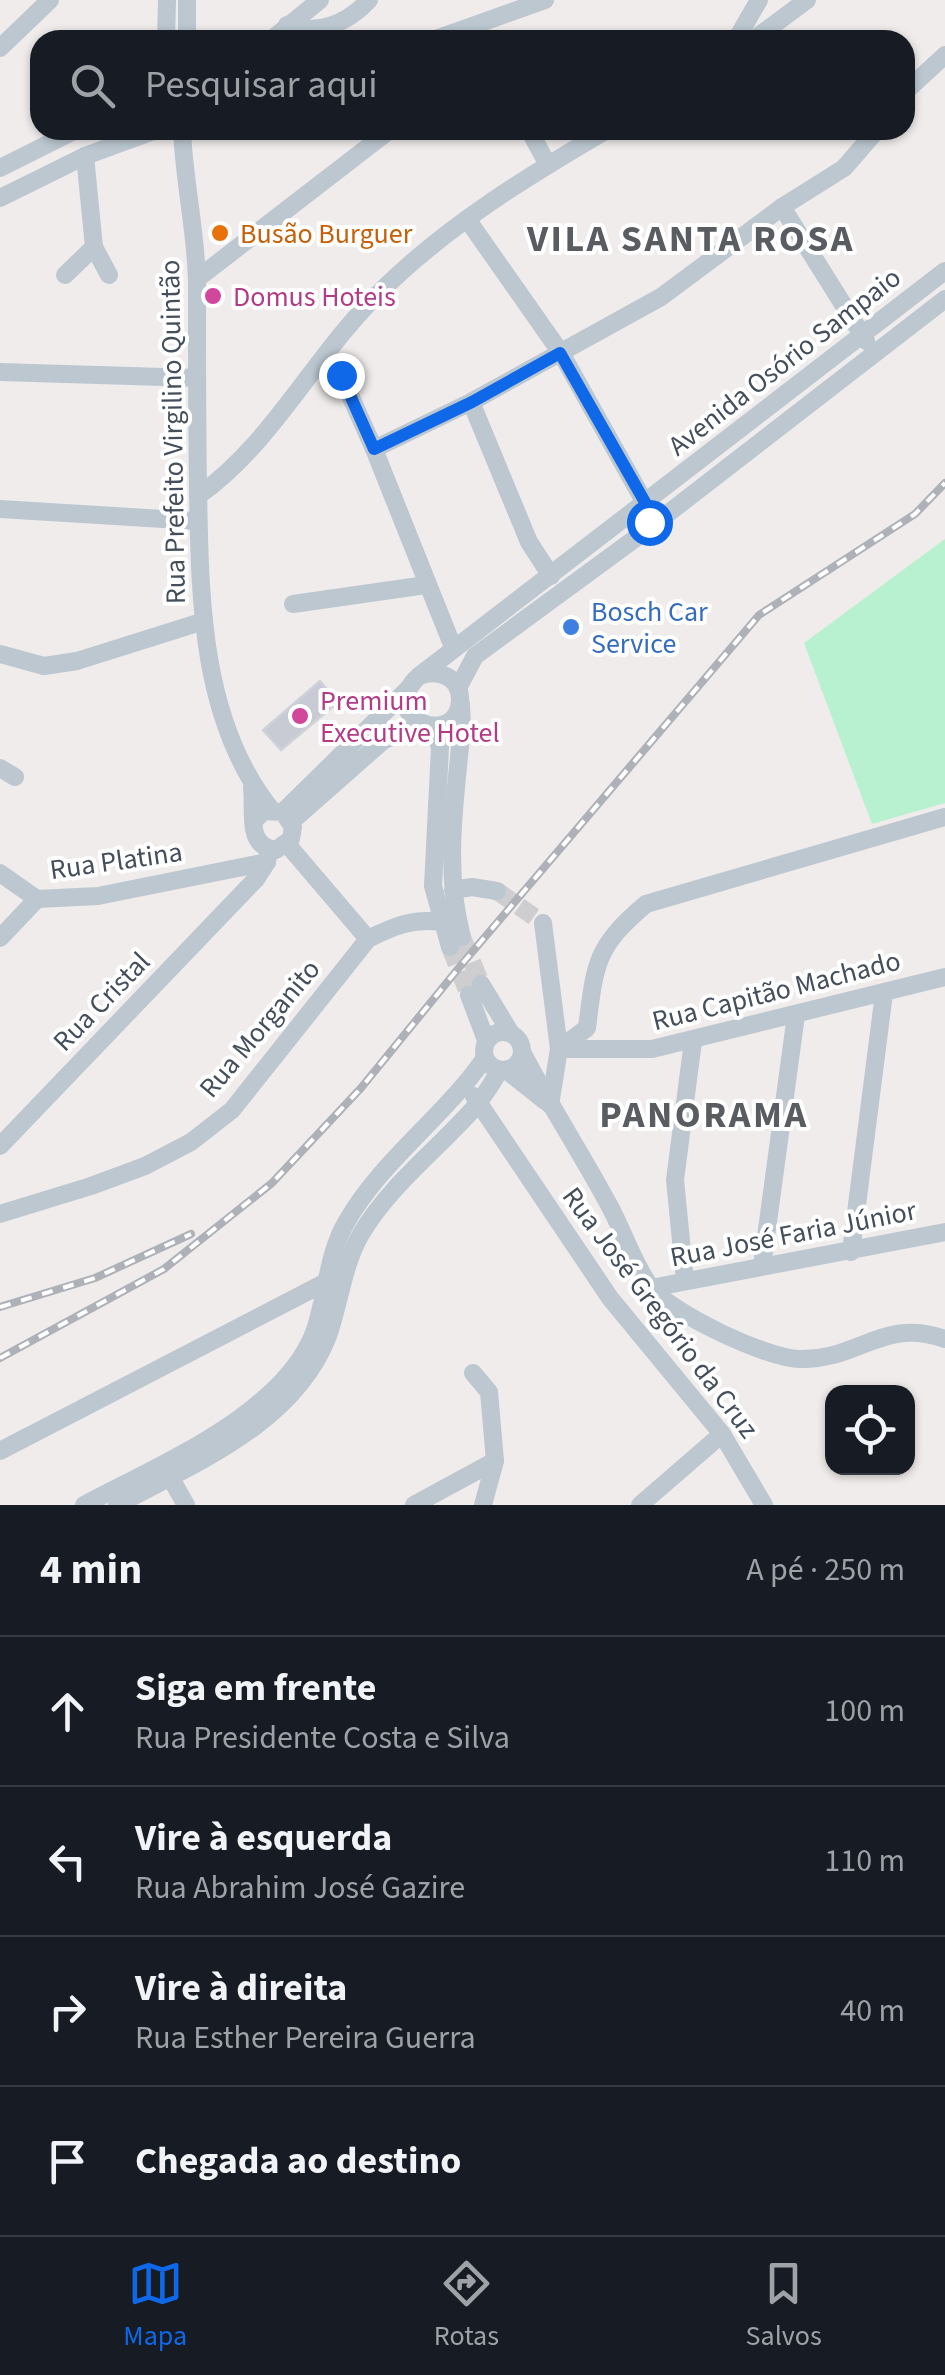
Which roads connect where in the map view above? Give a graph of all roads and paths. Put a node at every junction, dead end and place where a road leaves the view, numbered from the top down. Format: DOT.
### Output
graph roads {
  1 [pos="50,0"];
  2 [pos="166,0"];
  3 [pos="187,0"];
  4 [pos="320,0"];
  5 [pos="369,0"];
  6 [pos="542,0"];
  7 [pos="759,0"];
  8 [pos="807,0"];
  9 [pos="288,24"];
  10 [pos="774,24"];
  11 [pos="166,30"];
  12 [pos="189,30"];
  13 [pos="282,30"];
  14 [pos="485,30"];
  15 [pos="742,30"];
  16 [pos="766,30"];
  17 [pos="0,48"];
  18 [pos="945,55"];
  19 [pos="915,83"];
  20 [pos="56,140"];
  21 [pos="129,140"];
  22 [pos="183,140"];
  23 [pos="377,140"];
  24 [pos="534,140"];
  25 [pos="591,140"];
  26 [pos="868,140"];
  27 [pos="85,156"];
  28 [pos="548,165"];
  29 [pos="0,168"];
  30 [pos="2,199"];
  31 [pos="782,208"];
  32 [pos="466,218"];
  33 [pos="94,248"];
  34 [pos="945,271"];
  35 [pos="65,275"];
  36 [pos="110,275"];
  37 [pos="197,279"];
  38 [pos="945,299"];
  39 [pos="861,334"];
  40 [pos="560,353"];
  41 [pos="875,353"];
  42 [pos="326,355"];
  43 [pos="0,372"];
  44 [pos="196,378"];
  45 [pos="472,402"];
  46 [pos="374,449"];
  47 [pos="198,496"];
  48 [pos="646,504"];
  49 [pos="0,509"];
  50 [pos="196,521"];
  51 [pos="644,532"];
  52 [pos="551,576"];
  53 [pos="426,586"];
  54 [pos="293,604"];
  55 [pos="204,621"];
  56 [pos="453,647"];
  57 [pos="0,654"];
  58 [pos="413,683"];
  59 [pos="459,692"];
  60 [pos="430,726"];
  61 [pos="945,818"];
  62 [pos="271,820"];
  63 [pos="275,852"];
  64 [pos="248,867"];
  65 [pos="0,873"];
  66 [pos="453,890"];
  67 [pos="497,890"];
  68 [pos="241,892"];
  69 [pos="37,899"];
  70 [pos="442,922"];
  71 [pos="543,923"];
  72 [pos="0,938"];
  73 [pos="368,939"];
  74 [pos="945,977"];
  75 [pos="884,992"];
  76 [pos="796,1015"];
  77 [pos="510,1032"];
  78 [pos="693,1042"];
  79 [pos="559,1050"];
  80 [pos="522,1052"];
  81 [pos="494,1060"];
  82 [pos="472,1076"];
  83 [pos="478,1105"];
  84 [pos="550,1106"];
  85 [pos="0,1146"];
  86 [pos="0,1214"];
  87 [pos="945,1232"];
  88 [pos="851,1252"];
  89 [pos="762,1266"];
  90 [pos="326,1282"];
  91 [pos="685,1282"];
  92 [pos="651,1288"];
  93 [pos="945,1339"];
  94 [pos="472,1373"];
  95 [pos="722,1434"];
  96 [pos="0,1451"];
  97 [pos="495,1461"];
  98 [pos="166,1470"];
  99 [pos="755,1501"];
  100 [pos="84,1505"];
  101 [pos="118,1505"];
  102 [pos="186,1505"];
  103 [pos="414,1505"];
  104 [pos="483,1505"];
  105 [pos="640,1505"];
  1 -- 17 [label="street"];
  2 -- 11 [label="street"];
  3 -- 12 [label="street"];
  4 -- 9 [label="street"];
  5 -- 9 [label="street"];
  6 -- 14 [label="street"];
  7 -- 10 [label="street"];
  7 -- 15 [label="street"];
  8 -- 10 [label="street"];
  9 -- 13 [label="street"];
  10 -- 16 [label="street"];
  18 -- 19 [label="street"];
  20 -- 29 [label="street"];
  21 -- 27 [label="street"];
  22 -- 37 [label="street, Rua Prefeito Virgilino Quintão"];
  23 -- 37 [label="street"];
  24 -- 28 [label="street"];
  25 -- 28 [label="street"];
  26 -- 31 [label="street"];
  27 -- 30 [label="street"];
  27 -- 33 [label="street"];
  28 -- 32 [label="street"];
  31 -- 39 [label="street"];
  31 -- 40 [label="street"];
  32 -- 40 [label="street"];
  32 -- 42 [label="street"];
  33 -- 35 [label="street"];
  33 -- 36 [label="street"];
  34 -- 39 [label="street, Avenida Osório Sampaio"];
  37 -- 44 [label="street, Rua Prefeito Virgilino Quintão"];
  38 -- 41 [label="street, Avenida Osório Sampaio"];
  39 -- 41 [label="street"];
  39 -- 48 [label="street, Avenida Osório Sampaio"];
  40 -- 45 [label="street"];
  40 -- 48 [label="street"];
  41 -- 51 [label="street, Avenida Osório Sampaio"];
  42 -- 46 [label="street"];
  42 -- 47 [label="street"];
  43 -- 44 [label="street"];
  44 -- 47 [label="street, Rua Prefeito Virgilino Quintão"];
  45 -- 46 [label="street"];
  45 -- 52 [label="street"];
  46 -- 53 [label="street"];
  47 -- 50 [label="street, Rua Prefeito Virgilino Quintão"];
  48 -- 51 [label="street"];
  48 -- 52 [label="street, Avenida Osório Sampaio"];
  49 -- 50 [label="street"];
  50 -- 55 [label="street, Rua Prefeito Virgilino Quintão"];
  51 -- 59 [label="street, Avenida Osório Sampaio"];
  52 -- 56 [label="street, Avenida Osório Sampaio"];
  53 -- 54 [label="street"];
  53 -- 56 [label="street"];
  55 -- 57 [label="street"];
  55 -- 62 [label="street, Rua Prefeito Virgilino Quintão"];
  56 -- 58 [label="street, Avenida Osório Sampaio"];
  58 -- 59 [label="street"];
  58 -- 60 [label="street"];
  58 -- 62 [label="street, Avenida Osório Sampaio"];
  59 -- 60 [label="street"];
  59 -- 66 [label="street"];
  60 -- 62 [label="street"];
  60 -- 70 [label="street"];
  61 -- 79 [label="street"];
  62 -- 63 [label="street"];
  62 -- 63 [label="street"];
  62 -- 64 [label="street"];
  63 -- 64 [label="street, Rua Platina"];
  63 -- 68 [label="street, Rua Cristal"];
  63 -- 73 [label="street"];
  64 -- 68 [label="street, Rua Cristal"];
  64 -- 69 [label="street, Rua Platina"];
  65 -- 69 [label="street, Rua Platina"];
  66 -- 67 [label="street"];
  66 -- 70 [label="street"];
  68 -- 85 [label="street, Rua Cristal"];
  69 -- 72 [label="street"];
  70 -- 73 [label="street"];
  71 -- 79 [label="street"];
  73 -- 86 [label="street, Rua Morganito"];
  74 -- 75 [label="street, Rua Capitão Machado"];
  75 -- 76 [label="street, Rua Capitão Machado"];
  75 -- 88 [label="street"];
  76 -- 78 [label="street, Rua Capitão Machado"];
  76 -- 89 [label="street"];
  77 -- 80 [label="street"];
  77 -- 81 [label="street"];
  77 -- 81 [label="street"];
  78 -- 79 [label="street, Rua Capitão Machado"];
  78 -- 91 [label="street"];
  79 -- 84 [label="street"];
  80 -- 81 [label="street"];
  80 -- 84 [label="street"];
  81 -- 82 [label="street"];
  81 -- 83 [label="street"];
  81 -- 84 [label="street"];
  82 -- 83 [label="street"];
  82 -- 90 [label="street"];
  83 -- 95 [label="street, Rua José Gregório da Cruz"];
  83 -- 98 [label="street"];
  84 -- 92 [label="street"];
  87 -- 88 [label="street, Rua José Faria Júnior"];
  88 -- 89 [label="street, Rua José Faria Júnior"];
  89 -- 91 [label="street, Rua José Faria Júnior"];
  90 -- 96 [label="street"];
  90 -- 98 [label="street"];
  91 -- 92 [label="street, Rua José Faria Júnior"];
  92 -- 93 [label="street"];
  94 -- 97 [label="street"];
  95 -- 99 [label="street, Rua José Gregório da Cruz"];
  95 -- 105 [label="street"];
  97 -- 103 [label="street"];
  97 -- 104 [label="street"];
  98 -- 100 [label="street"];
  98 -- 101 [label="street"];
  98 -- 102 [label="street"];
}
